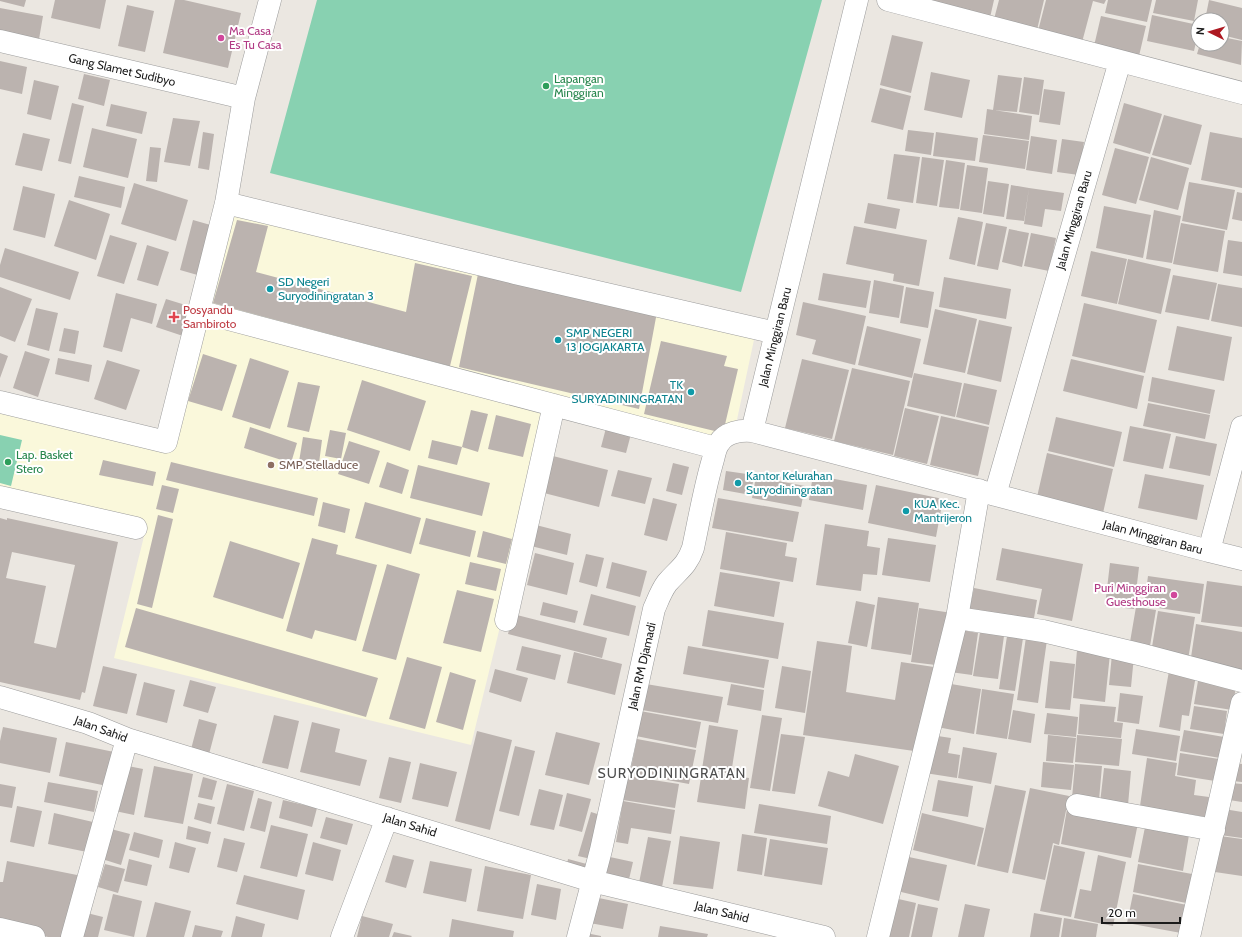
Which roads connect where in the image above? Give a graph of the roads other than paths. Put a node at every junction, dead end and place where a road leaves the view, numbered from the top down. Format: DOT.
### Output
graph roads {
  1 [pos="270,0"];
  2 [pos="857,0"];
  3 [pos="888,0"];
  4 [pos="0,41"];
  5 [pos="1120,61"];
  6 [pos="1242,93"];
  7 [pos="244,98"];
  8 [pos="226,203"];
  9 [pos="198,311"];
  10 [pos="776,333"];
  11 [pos="0,402"];
  12 [pos="554,405"];
  13 [pos="1242,427"];
  14 [pos="752,431"];
  15 [pos="716,448"];
  16 [pos="987,492"];
  17 [pos="0,497"];
  18 [pos="136,528"];
  19 [pos="1209,552"];
  20 [pos="1242,559"];
  21 [pos="957,618"];
  22 [pos="506,620"];
  23 [pos="1242,681"];
  24 [pos="0,697"];
  25 [pos="1242,703"];
  26 [pos="127,739"];
  27 [pos="1077,804"];
  28 [pos="387,818"];
  29 [pos="1214,830"];
  30 [pos="592,881"];
  31 [pos="0,929"];
  32 [pos="34,937"];
  33 [pos="72,937"];
  34 [pos="342,937"];
  35 [pos="578,937"];
  36 [pos="824,937"];
  37 [pos="878,937"];
  38 [pos="1189,937"];
  1 -- 7 [label="street"];
  2 -- 10 [label="street, Jalan Minggiran Baru"];
  3 -- 5 [label="street"];
  4 -- 7 [label="street, Gang Slamet Sudibyo"];
  5 -- 6 [label="street"];
  5 -- 16 [label="street, Jalan Minggiran Baru"];
  7 -- 8 [label="street"];
  8 -- 9 [label="street"];
  8 -- 10 [label="street"];
  9 -- 11 [label="street"];
  9 -- 12 [label="street"];
  10 -- 14 [label="street, Jalan Minggiran Baru"];
  12 -- 15 [label="street"];
  12 -- 22 [label="street"];
  13 -- 19 [label="street, Jalan Minggiran Baru"];
  14 -- 15 [label="street"];
  14 -- 16 [label="street, Jalan Minggiran Baru"];
  15 -- 30 [label="street, Jalan RM Djamadi"];
  16 -- 19 [label="street, Jalan Minggiran Baru"];
  16 -- 21 [label="street"];
  17 -- 18 [label="street"];
  19 -- 20 [label="street"];
  21 -- 23 [label="street"];
  21 -- 37 [label="street"];
  24 -- 26 [label="street, Jalan Sahid"];
  25 -- 29 [label="street"];
  26 -- 28 [label="street, Jalan Sahid"];
  26 -- 33 [label="street"];
  27 -- 29 [label="street"];
  28 -- 30 [label="street, Jalan Sahid"];
  28 -- 34 [label="street"];
  29 -- 38 [label="street"];
  30 -- 35 [label="street, Jalan RM Djamadi"];
  30 -- 36 [label="street, Jalan Sahid"];
  31 -- 32 [label="street"];
}
